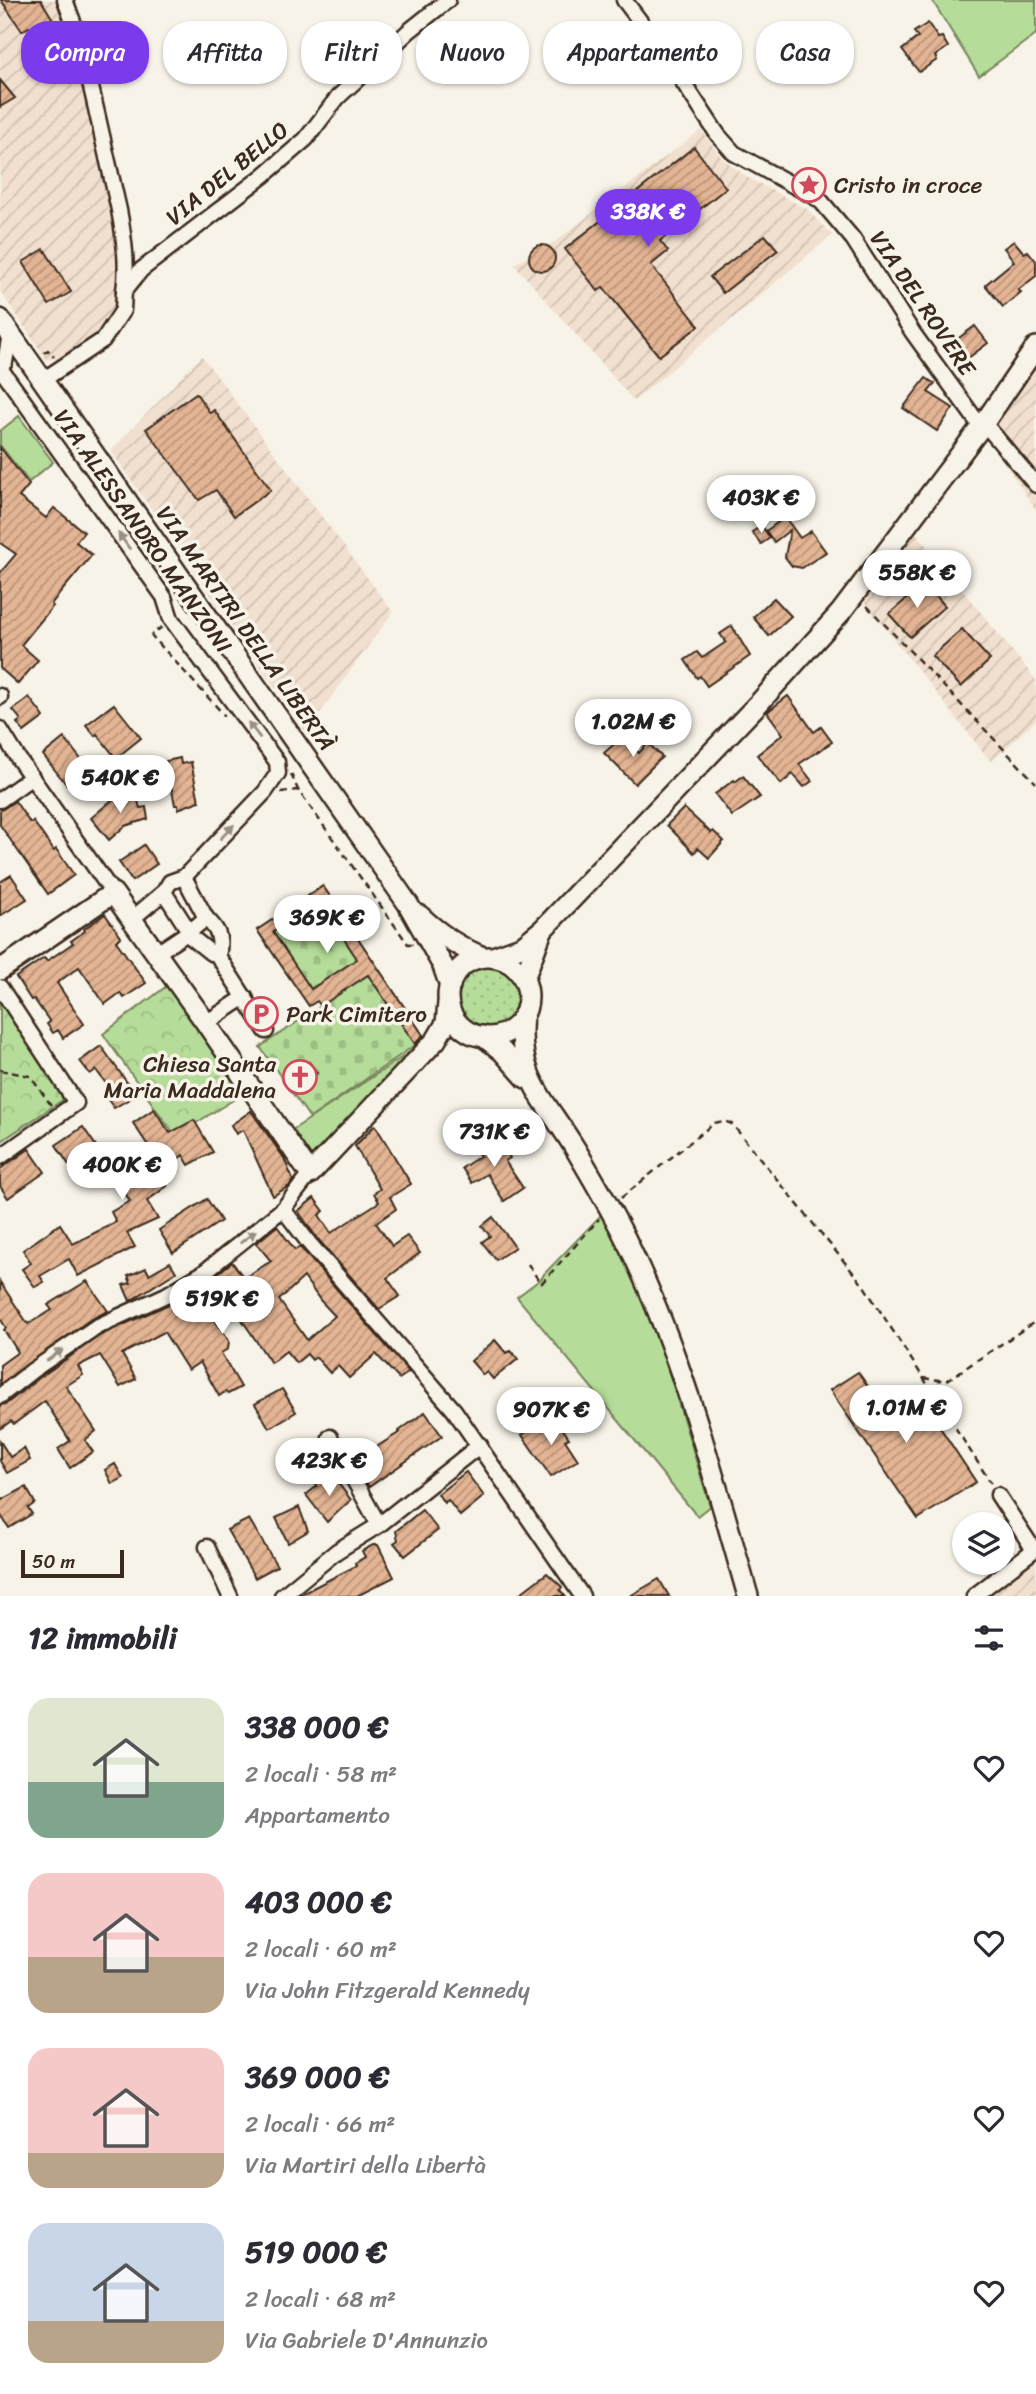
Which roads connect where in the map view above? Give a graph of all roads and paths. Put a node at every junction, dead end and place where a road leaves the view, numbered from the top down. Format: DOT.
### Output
graph roads {
  1 [pos="65,0"];
  2 [pos="448,0"];
  3 [pos="624,0"];
  4 [pos="124,291"];
  5 [pos="5,327"];
  6 [pos="1036,347"];
  7 [pos="0,367"];
  8 [pos="43,380"];
  9 [pos="983,425"];
  10 [pos="1036,485"];
  11 [pos="866,606"];
  12 [pos="151,635"];
  13 [pos="229,722"];
  14 [pos="0,729"];
  15 [pos="32,777"];
  16 [pos="1036,783"];
  17 [pos="298,790"];
  18 [pos="265,792"];
  19 [pos="0,800"];
  20 [pos="184,877"];
  21 [pos="164,892"];
  22 [pos="113,893"];
  23 [pos="408,904"];
  24 [pos="206,918"];
  25 [pos="132,919"];
  26 [pos="543,929"];
  27 [pos="190,931"];
  28 [pos="426,939"];
  29 [pos="157,953"];
  30 [pos="216,953"];
  31 [pos="488,957"];
  32 [pos="0,970"];
  33 [pos="524,979"];
  34 [pos="0,987"];
  35 [pos="449,994"];
  36 [pos="245,997"];
  37 [pos="523,1016"];
  38 [pos="206,1023"];
  39 [pos="266,1031"];
  40 [pos="479,1035"];
  41 [pos="417,1060"];
  42 [pos="0,1070"];
  43 [pos="533,1087"];
  44 [pos="59,1116"];
  45 [pos="0,1157"];
  46 [pos="310,1174"];
  47 [pos="610,1207"];
  48 [pos="283,1209"];
  49 [pos="528,1264"];
  50 [pos="1036,1321"];
  51 [pos="923,1378"];
  52 [pos="0,1396"];
  53 [pos="330,1437"];
  54 [pos="480,1445"];
  55 [pos="999,1495"];
  56 [pos="379,1525"];
  57 [pos="206,1547"];
  58 [pos="230,1596"];
  59 [pos="282,1596"];
  60 [pos="582,1596"];
  61 [pos="748,1596"];
  62 [pos="974,1596"];
  1 -- 4 [label="street"];
  2 -- 4 [label="street, VIA DEL BELLO"];
  3 -- 9 [label="street, VIA DEL ROVERE"];
  4 -- 8 [label="street, VIA DEL BELLO"];
  5 -- 7 [label="street"];
  5 -- 8 [label="main road, VIA MARTIRI DELLA LIBERTÀ"];
  6 -- 9 [label="main road"];
  18 -- 7 [label="street, VIA ALESSANDRO MANZONI, one-way"];
  8 -- 23 [label="main road, VIA MARTIRI DELLA LIBERTÀ"];
  9 -- 10 [label="street, VIA DEL ROVERE"];
  9 -- 26 [label="main road"];
  11 -- 16 [label="path"];
  12 -- 13 [label="path, VIA ALESSANDRO MANZONI"];
  14 -- 15 [label="street"];
  15 -- 19 [label="street"];
  15 -- 22 [label="street"];
  17 -- 18 [label="path"];
  17 -- 18 [label="path"];
  17 -- 28 [label="path"];
  20 -- 18 [label="street, VIA ALESSANDRO MANZONI, one-way"];
  20 -- 21 [label="street, VIA ALESSANDRO MANZONI"];
  20 -- 24 [label="street"];
  21 -- 25 [label="street, VIA ALESSANDRO MANZONI"];
  21 -- 27 [label="street"];
  22 -- 25 [label="main road"];
  22 -- 32 [label="main road"];
  23 -- 28 [label="main road, VIA MARTIRI DELLA LIBERTÀ"];
  23 -- 31 [label="main road, VIA MARTIRI DELLA LIBERTÀ"];
  24 -- 27 [label="street"];
  24 -- 30 [label="street"];
  25 -- 29 [label="main road"];
  26 -- 31 [label="main road"];
  26 -- 33 [label="main road"];
  27 -- 29 [label="street"];
  27 -- 30 [label="street"];
  28 -- 35 [label="main road, VIA MARTIRI DELLA LIBERTÀ"];
  29 -- 38 [label="main road"];
  30 -- 36 [label="street"];
  31 -- 33 [label="main road"];
  31 -- 35 [label="main road"];
  33 -- 37 [label="main road"];
  34 -- 44 [label="street"];
  35 -- 40 [label="main road"];
  35 -- 41 [label="main road"];
  36 -- 38 [label="street"];
  36 -- 39 [label="street"];
  37 -- 40 [label="main road"];
  37 -- 43 [label="main road"];
  38 -- 46 [label="main road"];
  40 -- 41 [label="main road"];
  40 -- 43 [label="main road"];
  41 -- 46 [label="main road"];
  42 -- 44 [label="path"];
  43 -- 47 [label="main road"];
  44 -- 45 [label="street"];
  46 -- 48 [label="street"];
  47 -- 49 [label="path"];
  47 -- 51 [label="path"];
  47 -- 61 [label="main road"];
  52 -- 48 [label="street, one-way"];
  48 -- 54 [label="street"];
  50 -- 51 [label="path"];
  51 -- 55 [label="path"];
  53 -- 56 [label="street"];
  54 -- 56 [label="street"];
  54 -- 60 [label="street"];
  55 -- 62 [label="street"];
  56 -- 59 [label="street"];
  57 -- 58 [label="street"];
}
